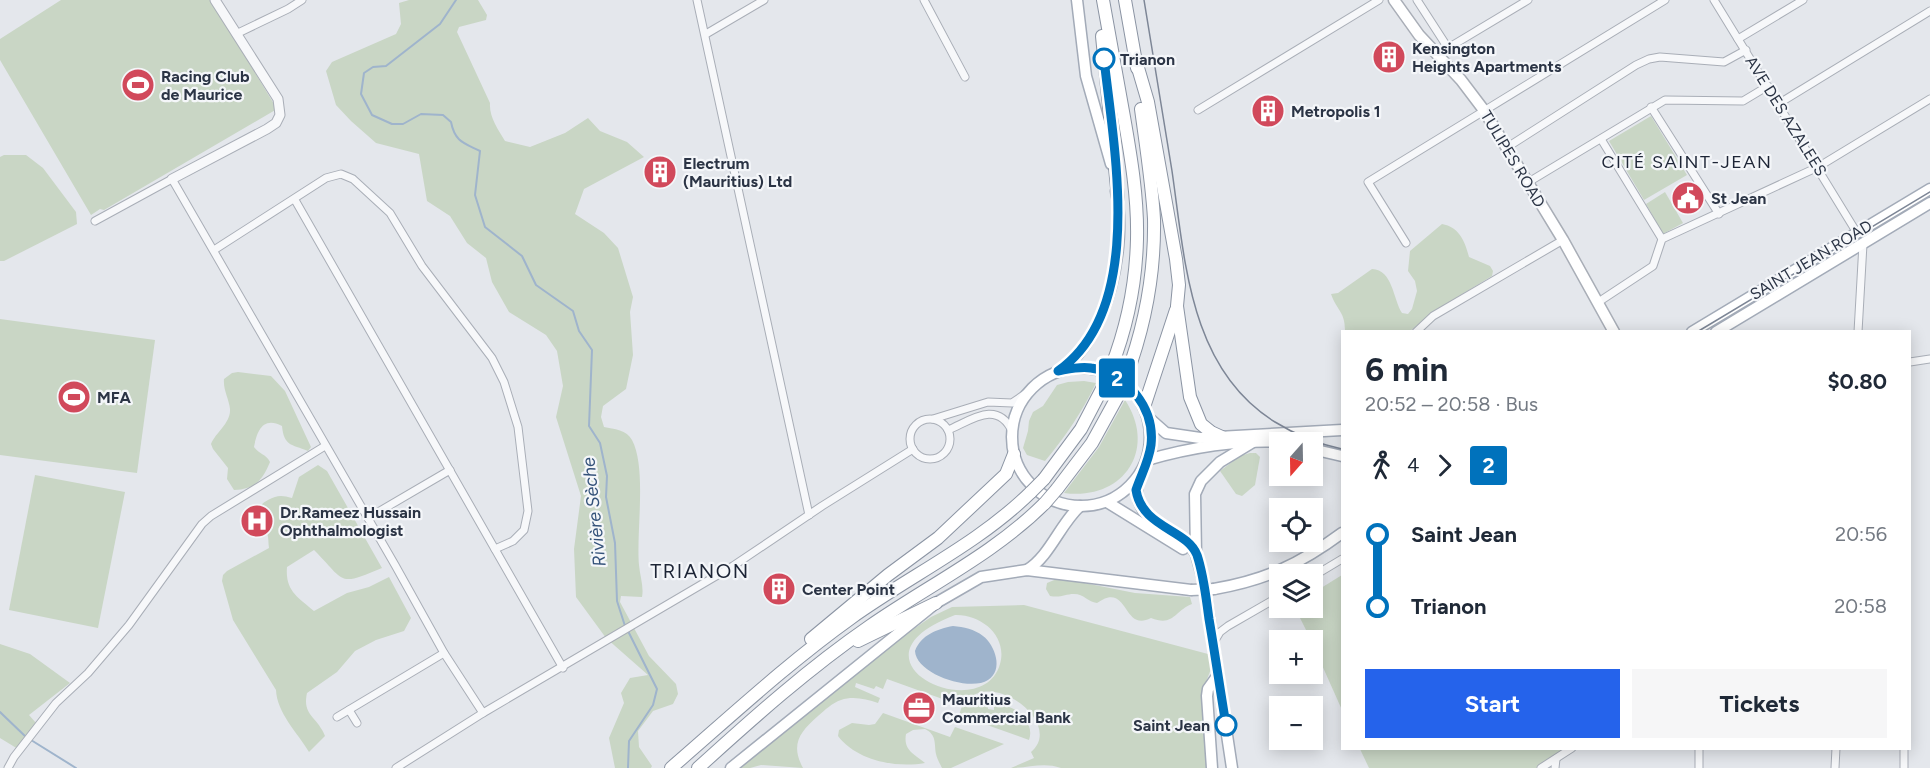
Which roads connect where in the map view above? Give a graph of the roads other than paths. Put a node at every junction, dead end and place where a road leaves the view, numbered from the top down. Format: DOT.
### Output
graph roads {
  1 [pos="215,0"];
  2 [pos="302,0"];
  3 [pos="697,0"];
  4 [pos="764,0"];
  5 [pos="924,0"];
  6 [pos="1077,0"];
  7 [pos="1097,0"];
  8 [pos="1103,0"];
  9 [pos="1125,0"];
  10 [pos="1379,0"];
  11 [pos="1394,0"];
  12 [pos="1416,0"];
  13 [pos="1528,0"];
  14 [pos="1665,0"];
  15 [pos="1714,0"];
  16 [pos="1803,0"];
  17 [pos="1930,11"];
  18 [pos="236,34"];
  19 [pos="706,34"];
  20 [pos="1738,39"];
  21 [pos="1448,48"];
  22 [pos="1746,50"];
  23 [pos="1439,56"];
  24 [pos="1136,61"];
  25 [pos="965,77"];
  26 [pos="1768,86"];
  27 [pos="1930,99"];
  28 [pos="1778,104"];
  29 [pos="1651,107"];
  30 [pos="1483,109"];
  31 [pos="1198,110"];
  32 [pos="1601,139"];
  33 [pos="1506,148"];
  34 [pos="1818,167"];
  35 [pos="172,179"];
  36 [pos="1527,183"];
  37 [pos="1930,189"];
  38 [pos="1118,198"];
  39 [pos="295,200"];
  40 [pos="1930,203"];
  41 [pos="1719,214"];
  42 [pos="95,221"];
  43 [pos="1857,232"];
  44 [pos="1662,239"];
  45 [pos="1563,240"];
  46 [pos="1406,243"];
  47 [pos="1863,244"];
  48 [pos="214,250"];
  49 [pos="1177,306"];
  50 [pos="1599,307"];
  51 [pos="1418,330"];
  52 [pos="1609,330"];
  53 [pos="1613,330"];
  54 [pos="1695,330"];
  55 [pos="1719,330"];
  56 [pos="1858,330"];
  57 [pos="1930,359"];
  58 [pos="1911,362"];
  59 [pos="1058,371"];
  60 [pos="1028,392"];
  61 [pos="1147,413"];
  62 [pos="933,419"];
  63 [pos="948,430"];
  64 [pos="1341,430"];
  65 [pos="1012,431"];
  66 [pos="1224,438"];
  67 [pos="1253,438"];
  68 [pos="1269,440"];
  69 [pos="325,446"];
  70 [pos="913,449"];
  71 [pos="1323,451"];
  72 [pos="1014,454"];
  73 [pos="1341,456"];
  74 [pos="1147,460"];
  75 [pos="450,470"];
  76 [pos="1142,472"];
  77 [pos="1107,502"];
  78 [pos="1080,506"];
  79 [pos="808,515"];
  80 [pos="368,518"];
  81 [pos="1341,534"];
  82 [pos="495,549"];
  83 [pos="1197,557"];
  84 [pos="1341,560"];
  85 [pos="1027,570"];
  86 [pos="1323,570"];
  87 [pos="1269,602"];
  88 [pos="936,603"];
  89 [pos="1213,644"];
  90 [pos="444,653"];
  91 [pos="830,655"];
  92 [pos="563,668"];
  93 [pos="1218,675"];
  94 [pos="766,686"];
  95 [pos="350,710"];
  96 [pos="483,713"];
  97 [pos="337,717"];
  98 [pos="357,723"];
  99 [pos="1569,750"];
  100 [pos="1699,750"];
  101 [pos="1836,750"];
  102 [pos="1904,750"];
  103 [pos="1556,759"];
  104 [pos="9,768"];
  105 [pos="396,768"];
  106 [pos="671,768"];
  107 [pos="698,768"];
  108 [pos="731,768"];
  109 [pos="1212,768"];
  110 [pos="1233,768"];
  111 [pos="1541,768"];
  112 [pos="1555,768"];
  113 [pos="1699,768"];
  114 [pos="1835,768"];
  115 [pos="1904,768"];
  1 -- 18 [label="street"];
  2 -- 18 [label="street"];
  3 -- 19 [label="street"];
  4 -- 19 [label="street"];
  5 -- 25 [label="street"];
  6 -- 38 [label="main road"];
  7 -- 38 [label="highway"];
  8 -- 94 [label="highway, bridge"];
  9 -- 24 [label="highway"];
  10 -- 31 [label="street"];
  11 -- 23 [label="main road, TULIPES ROAD"];
  12 -- 21 [label="street"];
  13 -- 21 [label="street"];
  14 -- 30 [label="street"];
  15 -- 20 [label="street, AVE DES AZALEES"];
  16 -- 20 [label="street"];
  17 -- 28 [label="street"];
  18 -- 35 [label="street"];
  19 -- 79 [label="street"];
  20 -- 22 [label="street, AVE DES AZALEES"];
  21 -- 23 [label="street"];
  22 -- 26 [label="street, AVE DES AZALEES"];
  22 -- 33 [label="street"];
  23 -- 30 [label="main road, TULIPES ROAD"];
  24 -- 49 [label="highway"];
  24 -- 91 [label="highway, bridge"];
  26 -- 28 [label="street, AVE DES AZALEES"];
  26 -- 29 [label="street"];
  27 -- 34 [label="street"];
  28 -- 34 [label="street, AVE DES AZALEES"];
  29 -- 32 [label="street"];
  29 -- 41 [label="street"];
  30 -- 33 [label="main road, TULIPES ROAD"];
  30 -- 46 [label="street"];
  32 -- 36 [label="street"];
  32 -- 44 [label="street"];
  33 -- 36 [label="main road, TULIPES ROAD"];
  34 -- 41 [label="street"];
  34 -- 43 [label="street, AVE DES AZALEES"];
  35 -- 42 [label="street"];
  35 -- 48 [label="street"];
  36 -- 45 [label="main road, TULIPES ROAD"];
  37 -- 43 [label="main road, SAINT JEAN ROAD"];
  38 -- 59 [label="main road"];
  39 -- 48 [label="street"];
  39 -- 75 [label="street"];
  39 -- 82 [label="street"];
  40 -- 47 [label="main road, SAINT JEAN ROAD"];
  41 -- 44 [label="street"];
  43 -- 54 [label="main road, SAINT JEAN ROAD"];
  44 -- 50 [label="street"];
  45 -- 50 [label="main road, TULIPES ROAD"];
  45 -- 51 [label="street"];
  47 -- 55 [label="main road, SAINT JEAN ROAD"];
  47 -- 56 [label="street"];
  48 -- 69 [label="street"];
  49 -- 61 [label="highway"];
  49 -- 66 [label="highway"];
  50 -- 52 [label="main road"];
  50 -- 53 [label="main road, TULIPES ROAD"];
  57 -- 58 [label="street"];
  59 -- 60 [label="main road"];
  59 -- 61 [label="main road"];
  60 -- 62 [label="street"];
  60 -- 65 [label="main road"];
  61 -- 66 [label="main road"];
  61 -- 74 [label="main road"];
  62 -- 63 [label="street"];
  62 -- 70 [label="street"];
  63 -- 65 [label="street"];
  63 -- 70 [label="street"];
  64 -- 67 [label="main road"];
  65 -- 72 [label="main road"];
  66 -- 67 [label="main road"];
  67 -- 68 [label="main road"];
  67 -- 74 [label="main road"];
  67 -- 83 [label="main road"];
  69 -- 80 [label="street"];
  69 -- 104 [label="street"];
  70 -- 79 [label="street"];
  71 -- 73 [label="main road"];
  72 -- 78 [label="main road"];
  72 -- 94 [label="highway"];
  74 -- 76 [label="main road"];
  75 -- 80 [label="street"];
  75 -- 82 [label="street"];
  76 -- 77 [label="main road"];
  76 -- 83 [label="main road"];
  77 -- 78 [label="main road"];
  77 -- 83 [label="main road"];
  78 -- 85 [label="main road"];
  79 -- 92 [label="street"];
  80 -- 90 [label="street"];
  81 -- 85 [label="main road, bridge"];
  82 -- 92 [label="street"];
  83 -- 89 [label="main road"];
  84 -- 86 [label="street"];
  85 -- 88 [label="main road"];
  87 -- 89 [label="street"];
  88 -- 91 [label="highway"];
  88 -- 108 [label="main road"];
  89 -- 93 [label="main road"];
  90 -- 95 [label="street"];
  90 -- 96 [label="street"];
  91 -- 107 [label="highway"];
  92 -- 96 [label="street"];
  93 -- 109 [label="main road"];
  93 -- 110 [label="main road"];
  94 -- 106 [label="highway"];
  95 -- 97 [label="street"];
  95 -- 98 [label="street"];
  96 -- 105 [label="street"];
  99 -- 103 [label="street"];
  100 -- 113 [label="street"];
  101 -- 114 [label="street"];
  102 -- 115 [label="street"];
  103 -- 111 [label="street"];
  103 -- 112 [label="street"];
}
